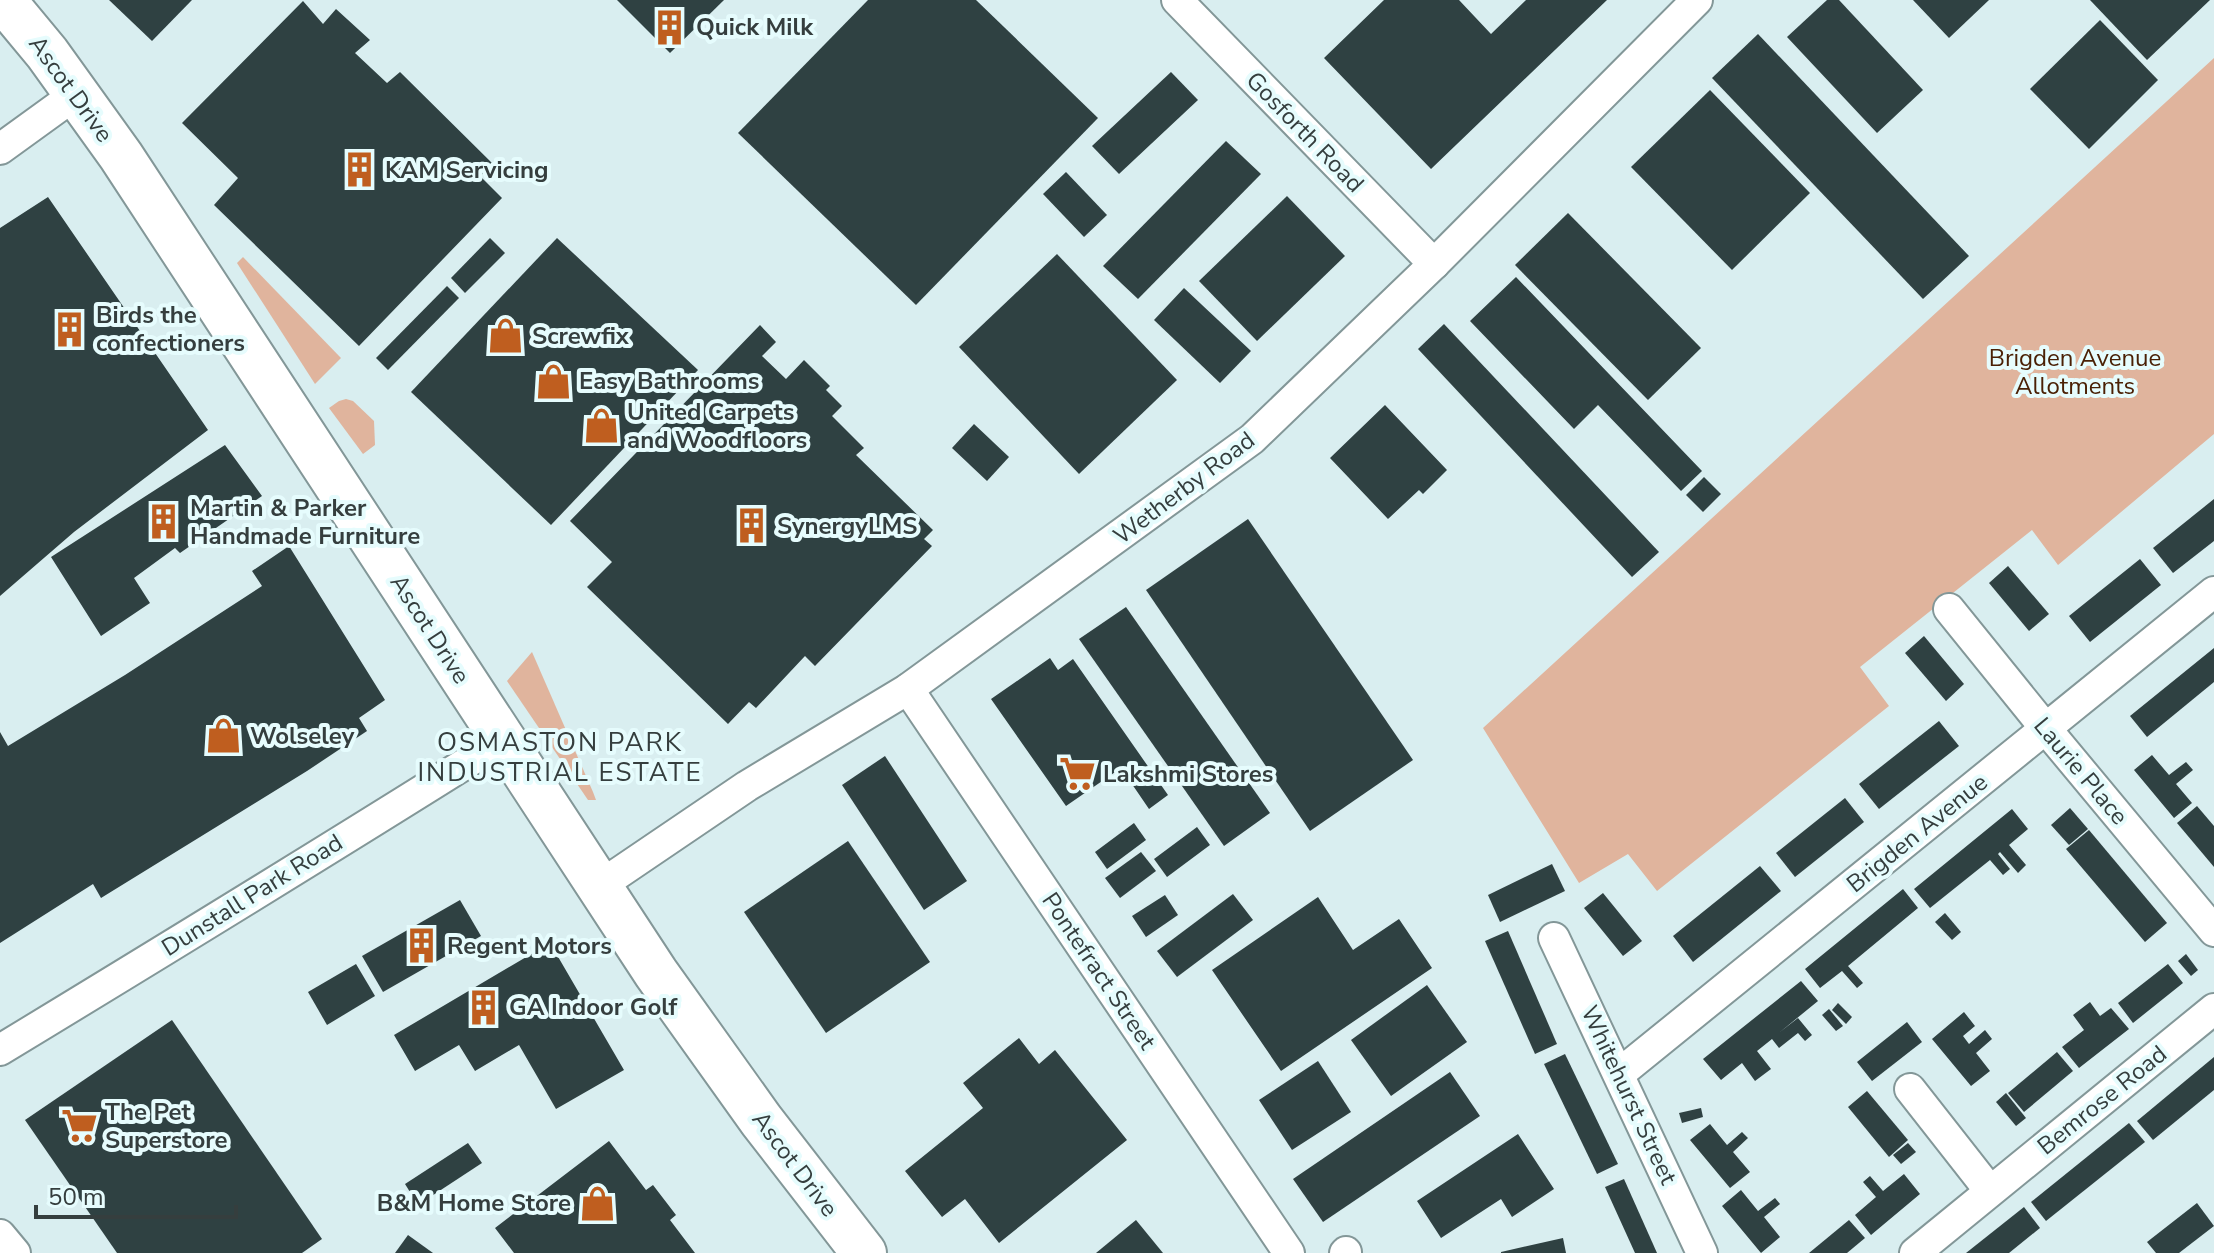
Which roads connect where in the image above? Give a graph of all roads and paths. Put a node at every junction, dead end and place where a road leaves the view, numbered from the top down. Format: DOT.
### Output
graph roads {
  1 [pos="3,0"];
  2 [pos="1177,0"];
  3 [pos="1697,0"];
  4 [pos="76,94"];
  5 [pos="0,149"];
  6 [pos="1434,264"];
  7 [pos="2214,592"];
  8 [pos="1949,609"];
  9 [pos="908,689"];
  10 [pos="2046,729"];
  11 [pos="503,740"];
  12 [pos="598,887"];
  13 [pos="2214,931"];
  14 [pos="1554,938"];
  15 [pos="2214,1009"];
  16 [pos="0,1050"];
  17 [pos="1619,1074"];
  18 [pos="1923,1091"];
  19 [pos="1990,1191"];
  20 [pos="0,1235"];
  21 [pos="15,1253"];
  22 [pos="864,1253"];
  23 [pos="1289,1253"];
  24 [pos="1702,1253"];
  25 [pos="1915,1253"];
  1 -- 4 [label="street, Ascot Drive"];
  2 -- 6 [label="street, Gosforth Road"];
  3 -- 6 [label="street, Wetherby Road"];
  4 -- 5 [label="street"];
  4 -- 11 [label="street, Ascot Drive"];
  6 -- 9 [label="street, Wetherby Road"];
  7 -- 10 [label="street, Brigden Avenue"];
  8 -- 10 [label="street, Laurie Place"];
  9 -- 12 [label="street, Wetherby Road"];
  9 -- 23 [label="street, Pontefract Street"];
  10 -- 13 [label="street, Laurie Place"];
  10 -- 17 [label="street, Brigden Avenue"];
  11 -- 12 [label="street, Ascot Drive"];
  11 -- 16 [label="street, Dunstall Park Road"];
  12 -- 22 [label="street, Ascot Drive"];
  14 -- 17 [label="street, Whitehurst Street"];
  15 -- 19 [label="street, Bemrose Road"];
  17 -- 24 [label="street, Whitehurst Street"];
  18 -- 19 [label="street"];
  19 -- 25 [label="street, Bemrose Road"];
  20 -- 21 [label="street"];
}
